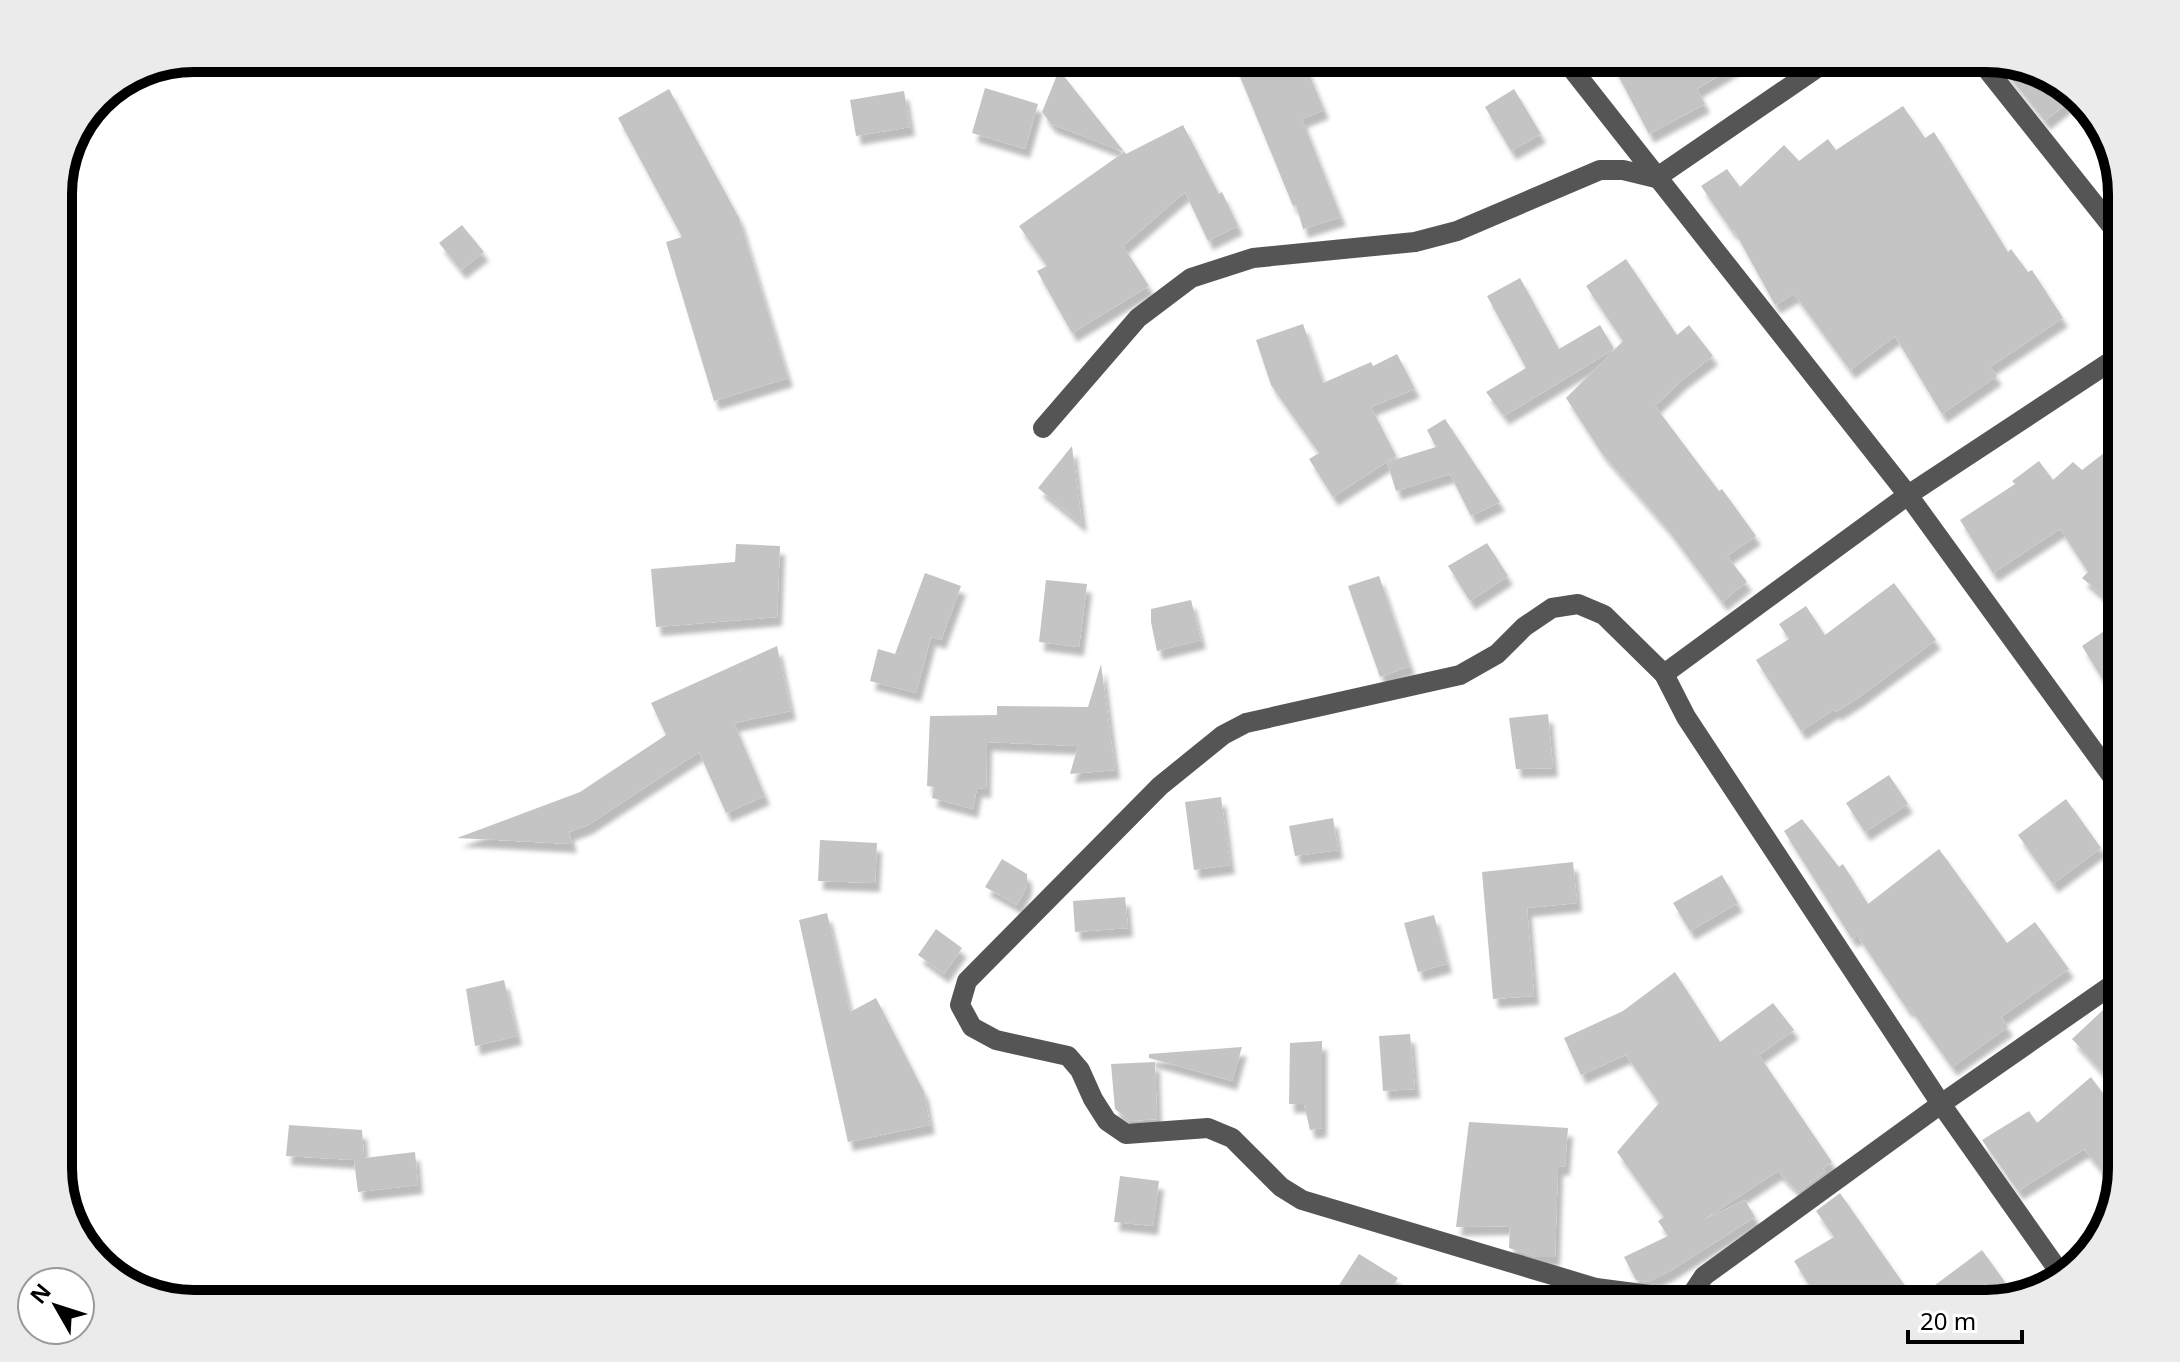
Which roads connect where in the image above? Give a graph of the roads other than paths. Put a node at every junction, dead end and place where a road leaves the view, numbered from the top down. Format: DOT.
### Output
graph roads {
  1 [pos="1574,72"];
  2 [pos="1811,72"];
  3 [pos="1989,72"];
  4 [pos="1656,178"];
  5 [pos="2108,221"];
  6 [pos="2108,363"];
  7 [pos="1043,428"];
  8 [pos="1908,495"];
  9 [pos="1664,674"];
  10 [pos="2108,771"];
  11 [pos="2108,988"];
  12 [pos="1941,1104"];
  13 [pos="2056,1268"];
  14 [pos="1609,1290"];
  15 [pos="1696,1290"];
  1 -- 4 [label="street"];
  2 -- 4 [label="street"];
  3 -- 5 [label="street"];
  4 -- 7 [label="street"];
  4 -- 8 [label="street"];
  6 -- 8 [label="street"];
  8 -- 9 [label="street"];
  8 -- 10 [label="street"];
  9 -- 12 [label="street"];
  9 -- 14 [label="street"];
  11 -- 12 [label="street"];
  12 -- 13 [label="street"];
  12 -- 15 [label="street"];
}
